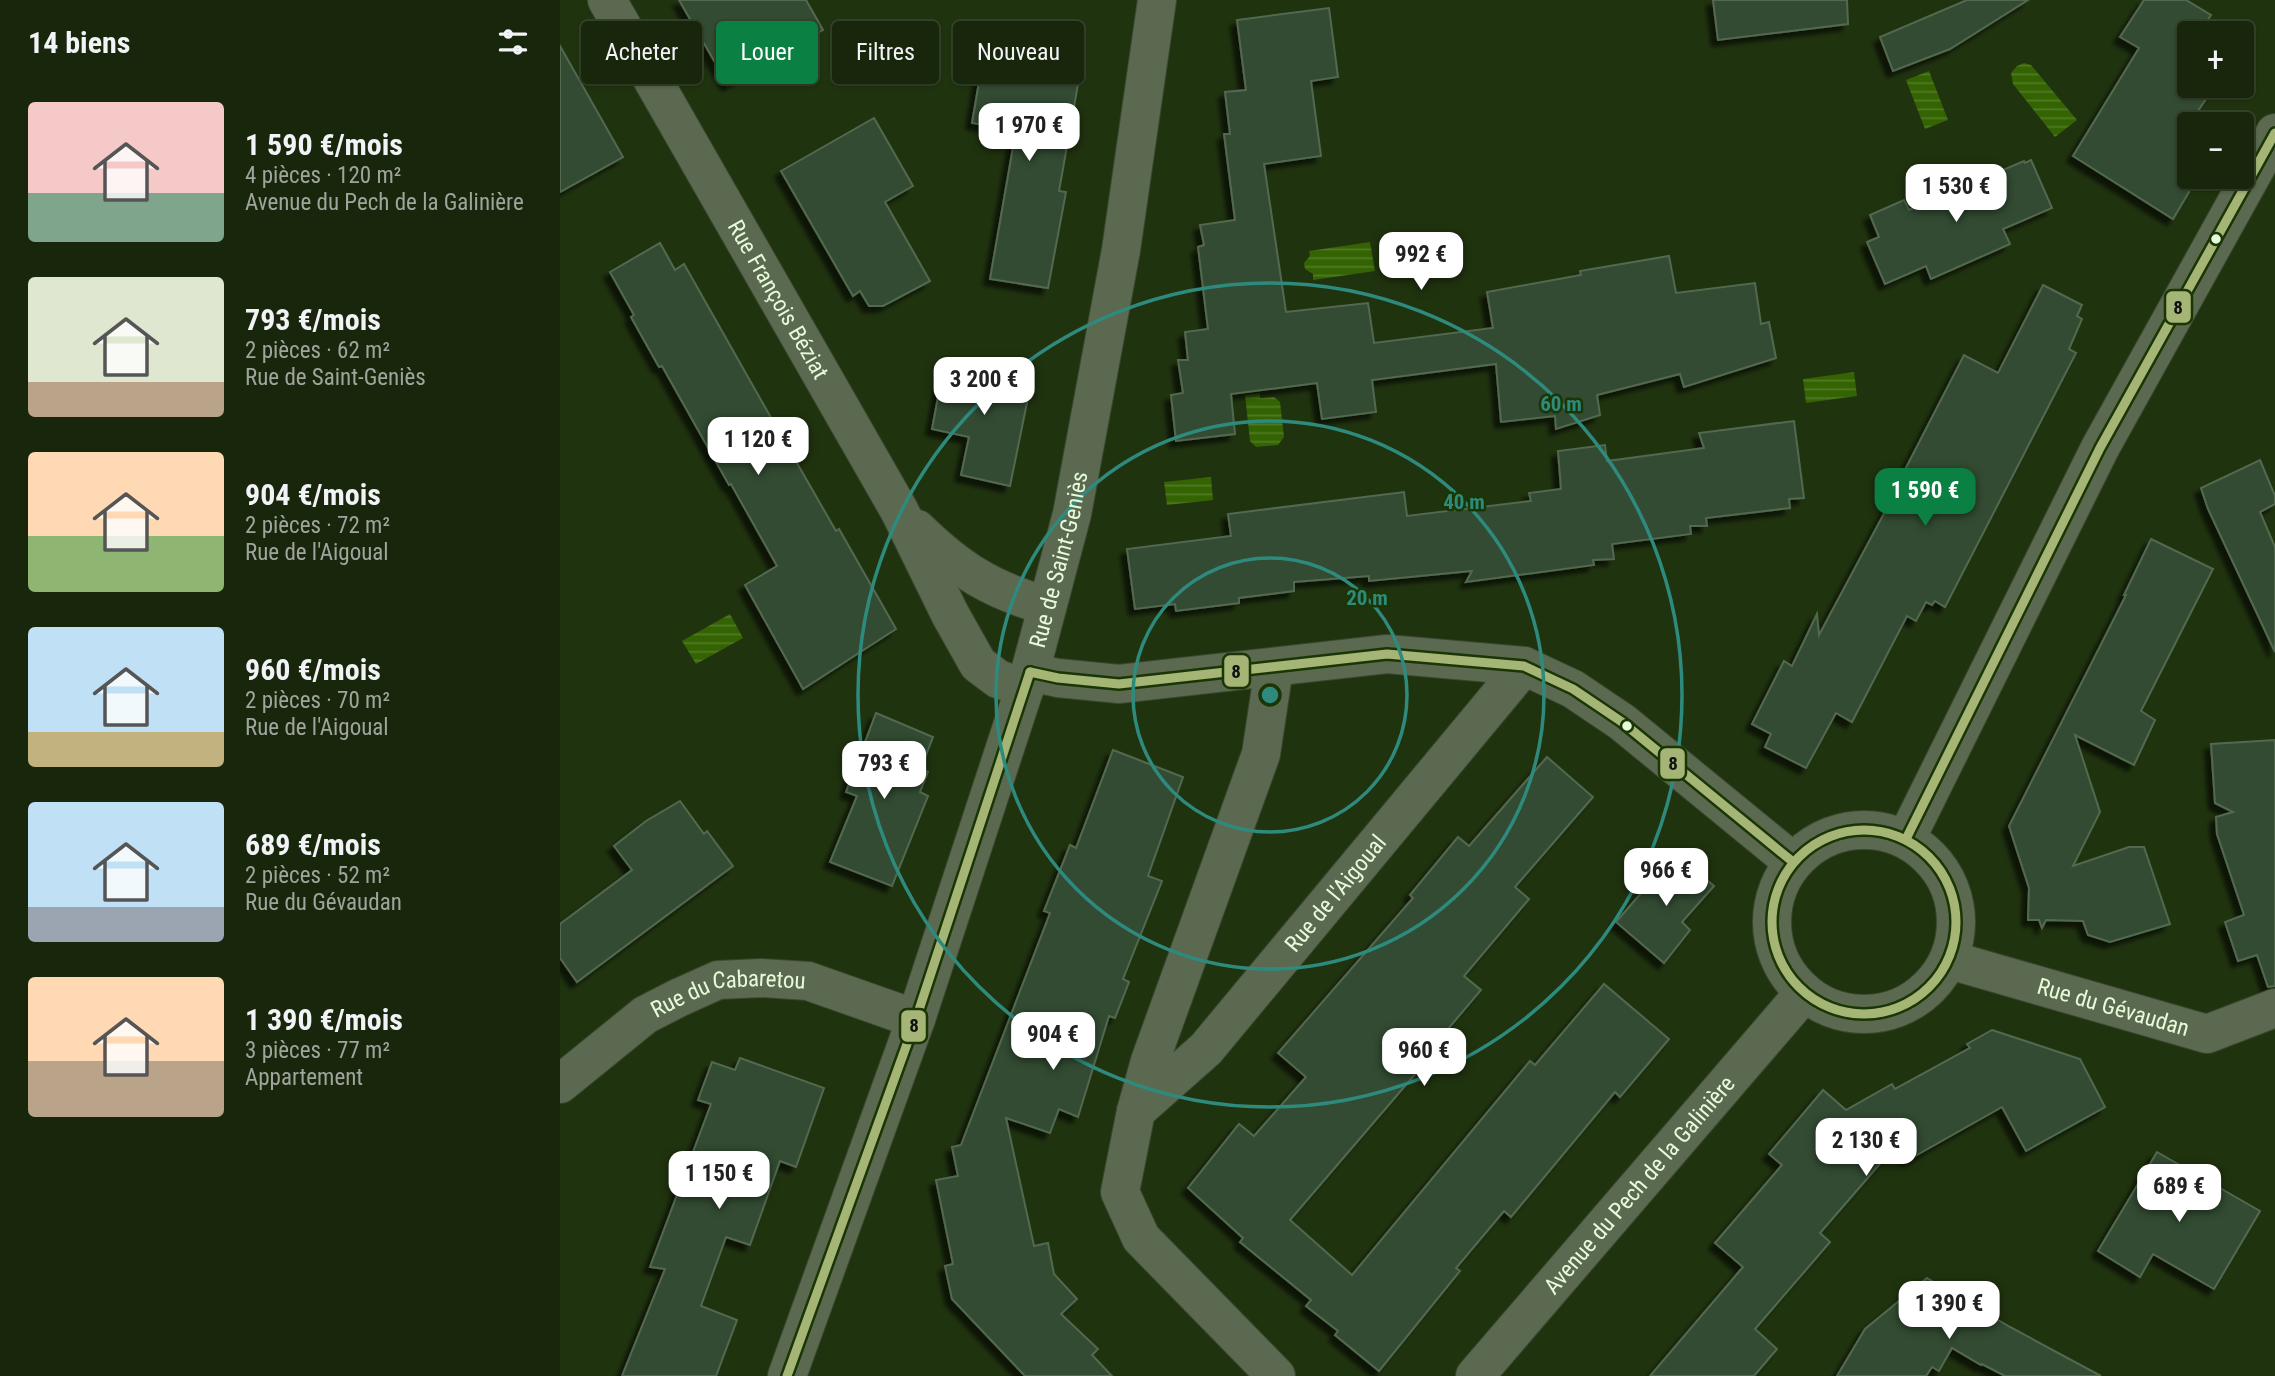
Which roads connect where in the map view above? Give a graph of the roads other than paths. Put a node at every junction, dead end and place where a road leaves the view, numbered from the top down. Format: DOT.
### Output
graph roads {
  1 [pos="607,0"];
  2 [pos="1157,0"];
  3 [pos="2275,133"];
  4 [pos="899,510"];
  5 [pos="1047,606"];
  6 [pos="1524,666"];
  7 [pos="1274,668"];
  8 [pos="1028,680"];
  9 [pos="1906,839"];
  10 [pos="1793,862"];
  11 [pos="1950,960"];
  12 [pos="1804,993"];
  13 [pos="2275,1008"];
  14 [pos="916,1019"];
  15 [pos="560,1084"];
  16 [pos="1136,1111"];
  17 [pos="787,1376"];
  18 [pos="1276,1376"];
  19 [pos="1475,1376"];
  1 -- 4 [label="street, Rue François Béziat"];
  2 -- 5 [label="street, Rue de Saint-Geniès"];
  3 -- 9 [label="street"];
  4 -- 5 [label="street"];
  4 -- 8 [label="street, Rue François Béziat"];
  5 -- 8 [label="street, Rue de Saint-Geniès"];
  6 -- 7 [label="street, Rue François Béziat"];
  6 -- 10 [label="street"];
  6 -- 16 [label="street, Rue de l'Aigoual"];
  7 -- 8 [label="street, Rue François Béziat"];
  7 -- 16 [label="street"];
  8 -- 14 [label="street, Rue de Saint-Geniès"];
  9 -- 10 [label="street"];
  9 -- 11 [label="street"];
  10 -- 12 [label="street"];
  11 -- 12 [label="street"];
  11 -- 13 [label="street, Rue du Gévaudan"];
  12 -- 19 [label="street, Avenue du Pech de la Galinière"];
  14 -- 15 [label="street, Rue du Cabaretou"];
  14 -- 17 [label="street, Rue de Saint-Geniès"];
  16 -- 18 [label="street"];
}
